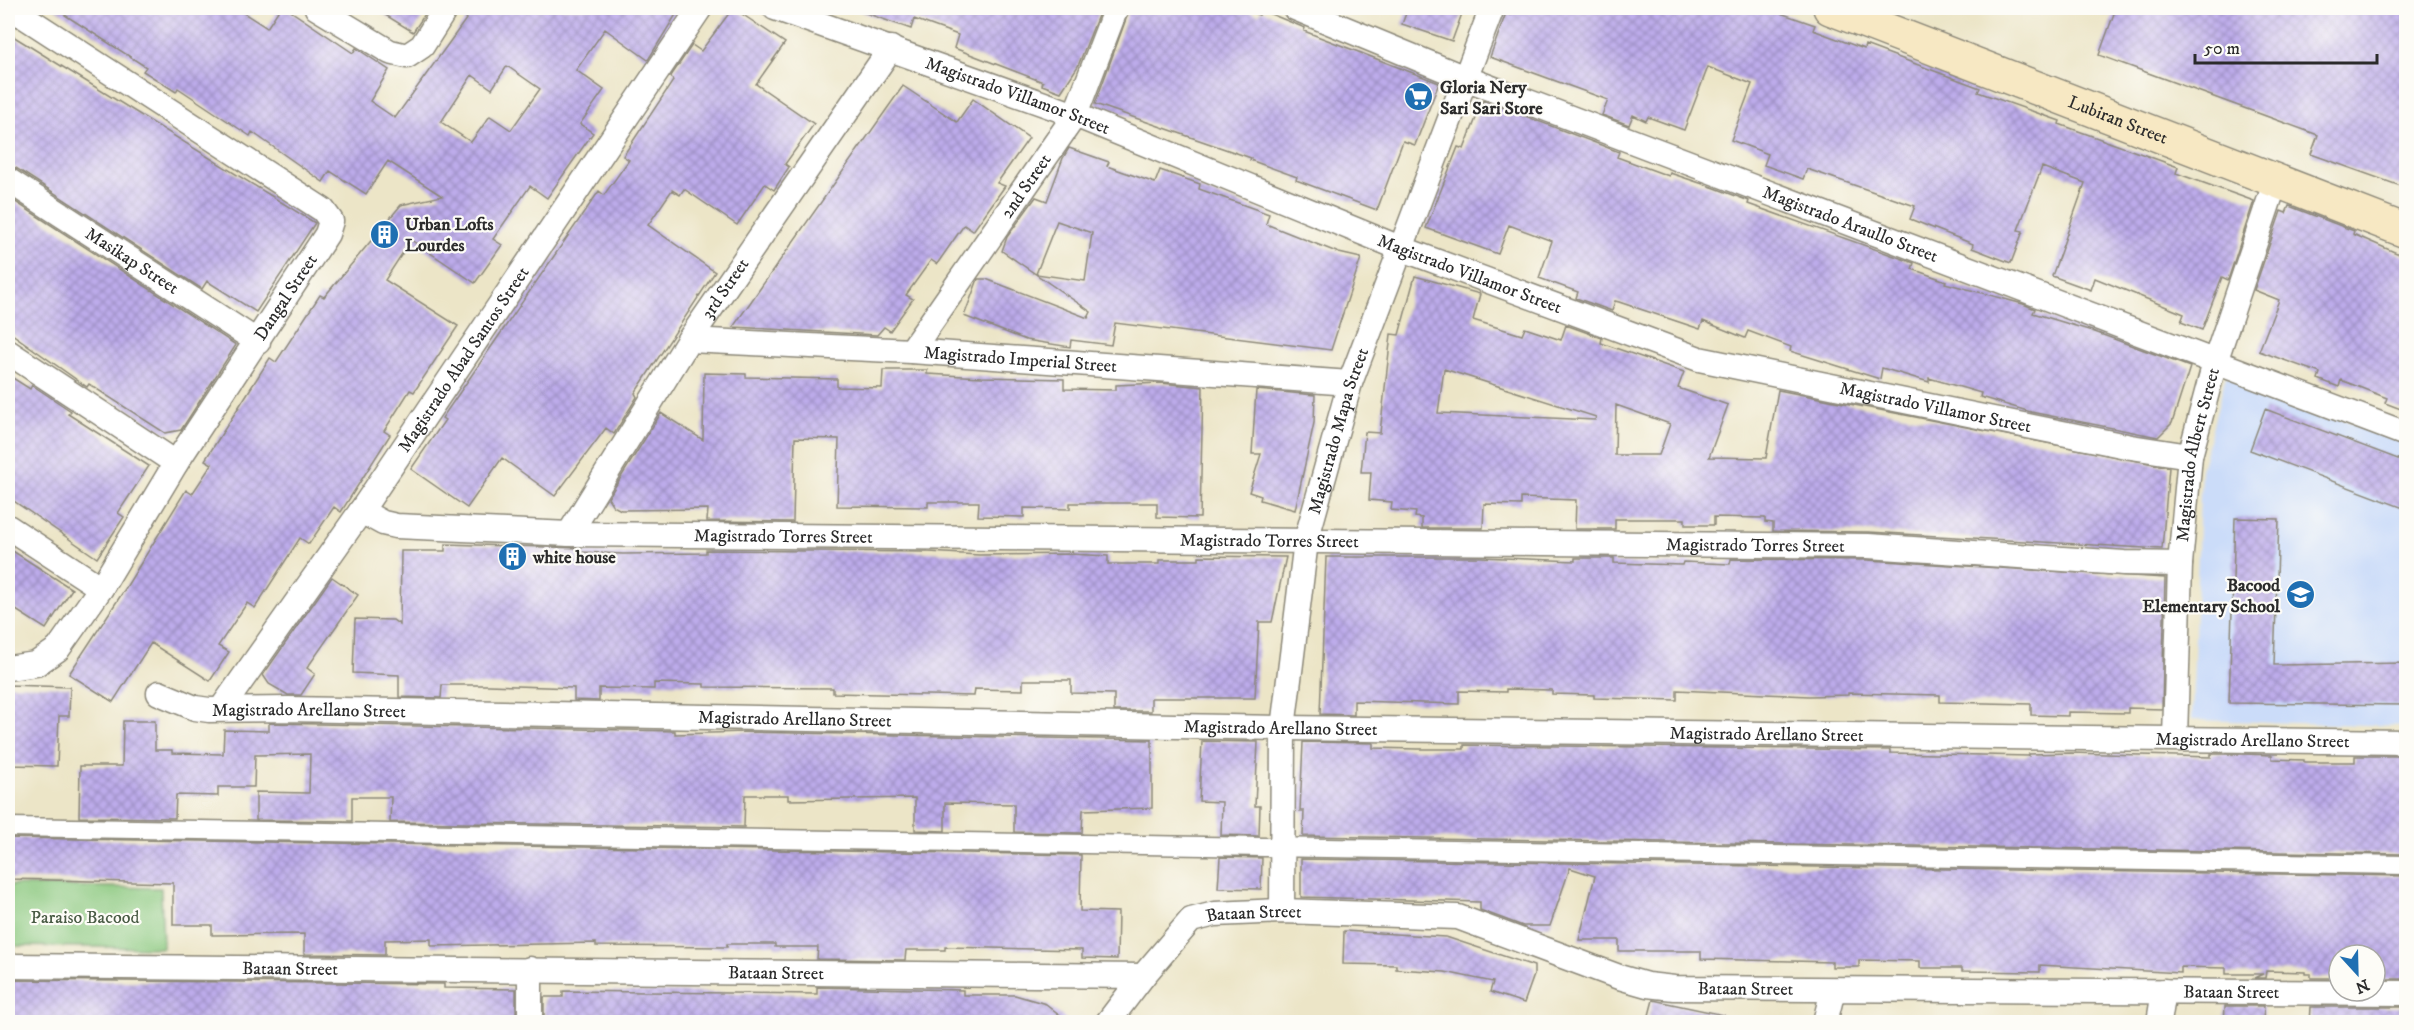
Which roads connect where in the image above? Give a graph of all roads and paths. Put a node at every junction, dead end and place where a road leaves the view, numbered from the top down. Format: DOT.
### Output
graph roads {
  1 [pos="11,8"];
  2 [pos="317,8"];
  3 [pos="446,8"];
  4 [pos="700,8"];
  5 [pos="775,8"];
  6 [pos="1116,8"];
  7 [pos="1295,8"];
  8 [pos="1492,8"];
  9 [pos="1830,8"];
  10 [pos="891,48"];
  11 [pos="1465,78"];
  12 [pos="1075,115"];
  13 [pos="8,180"];
  14 [pos="2276,180"];
  15 [pos="2406,231"];
  16 [pos="1400,248"];
  17 [pos="689,340"];
  18 [pos="258,342"];
  19 [pos="911,351"];
  20 [pos="8,352"];
  21 [pos="2215,362"];
  22 [pos="1350,383"];
  23 [pos="2406,434"];
  24 [pos="2190,456"];
  25 [pos="176,463"];
  26 [pos="361,511"];
  27 [pos="8,527"];
  28 [pos="568,534"];
  29 [pos="1306,541"];
  30 [pos="2180,564"];
  31 [pos="101,588"];
  32 [pos="8,668"];
  33 [pos="159,693"];
  34 [pos="222,708"];
  35 [pos="1283,728"];
  36 [pos="2175,738"];
  37 [pos="2406,742"];
  38 [pos="8,827"];
  39 [pos="1282,846"];
  40 [pos="2406,865"];
  41 [pos="1282,912"];
  42 [pos="8,966"];
  43 [pos="530,969"];
  44 [pos="1143,976"];
  45 [pos="1833,990"];
  46 [pos="2164,991"];
  47 [pos="2406,993"];
  48 [pos="530,1023"];
  49 [pos="1108,1023"];
  50 [pos="1825,1023"];
  51 [pos="2159,1023"];
  1 -- 18 [label="street, Dangal Street"];
  2 -- 3 [label="street"];
  4 -- 26 [label="street, Magistrado Abad Santos Street"];
  5 -- 10 [label="street, Magistrado Villamor Street"];
  6 -- 12 [label="street, 2nd Street"];
  7 -- 11 [label="street, Magistrado Araullo Street"];
  8 -- 11 [label="street, Magistrado Mapa Street"];
  9 -- 14 [label="main road, Lubiran Street"];
  10 -- 12 [label="street, Magistrado Villamor Street"];
  10 -- 17 [label="street, 3rd Street"];
  11 -- 16 [label="street, Magistrado Mapa Street"];
  11 -- 21 [label="street, Magistrado Araullo Street"];
  12 -- 16 [label="street, Magistrado Villamor Street"];
  12 -- 19 [label="street, 2nd Street"];
  13 -- 18 [label="street, Masikap Street"];
  14 -- 15 [label="main road, Lubiran Street"];
  14 -- 21 [label="street, Magistrado Albert Street"];
  16 -- 22 [label="street, Magistrado Mapa Street"];
  16 -- 24 [label="street, Magistrado Villamor Street"];
  17 -- 19 [label="street, Magistrado Imperial Street"];
  17 -- 28 [label="street, 3rd Street"];
  18 -- 25 [label="street, Dangal Street"];
  19 -- 22 [label="street, Magistrado Imperial Street"];
  20 -- 25 [label="street"];
  21 -- 23 [label="street, Magistrado Araullo Street"];
  21 -- 24 [label="street, Magistrado Albert Street"];
  22 -- 29 [label="street, Magistrado Mapa Street"];
  24 -- 30 [label="street, Magistrado Albert Street"];
  25 -- 31 [label="street, Dangal Street"];
  26 -- 28 [label="street, Magistrado Torres Street"];
  26 -- 34 [label="street, Magistrado Abad Santos Street"];
  27 -- 31 [label="street"];
  28 -- 29 [label="street, Magistrado Torres Street"];
  29 -- 30 [label="street, Magistrado Torres Street"];
  29 -- 35 [label="street, Magistrado Mapa Street"];
  30 -- 36 [label="street, Magistrado Albert Street"];
  31 -- 32 [label="street, Dangal Street"];
  33 -- 34 [label="street, Magistrado Arellano Street"];
  34 -- 35 [label="street, Magistrado Arellano Street"];
  35 -- 36 [label="street, Magistrado Arellano Street"];
  35 -- 39 [label="street, Magistrado Mapa Street"];
  36 -- 37 [label="street, Magistrado Arellano Street"];
  38 -- 39 [label="street"];
  39 -- 40 [label="street"];
  39 -- 41 [label="street, Magistrado Mapa Street"];
  41 -- 44 [label="street, Bataan Street"];
  41 -- 45 [label="street, Bataan Street"];
  42 -- 43 [label="street, Bataan Street"];
  43 -- 44 [label="street, Bataan Street"];
  43 -- 48 [label="street"];
  44 -- 49 [label="street"];
  45 -- 46 [label="street, Bataan Street"];
  45 -- 50 [label="street"];
  46 -- 47 [label="street, Bataan Street"];
  46 -- 51 [label="street"];
}
